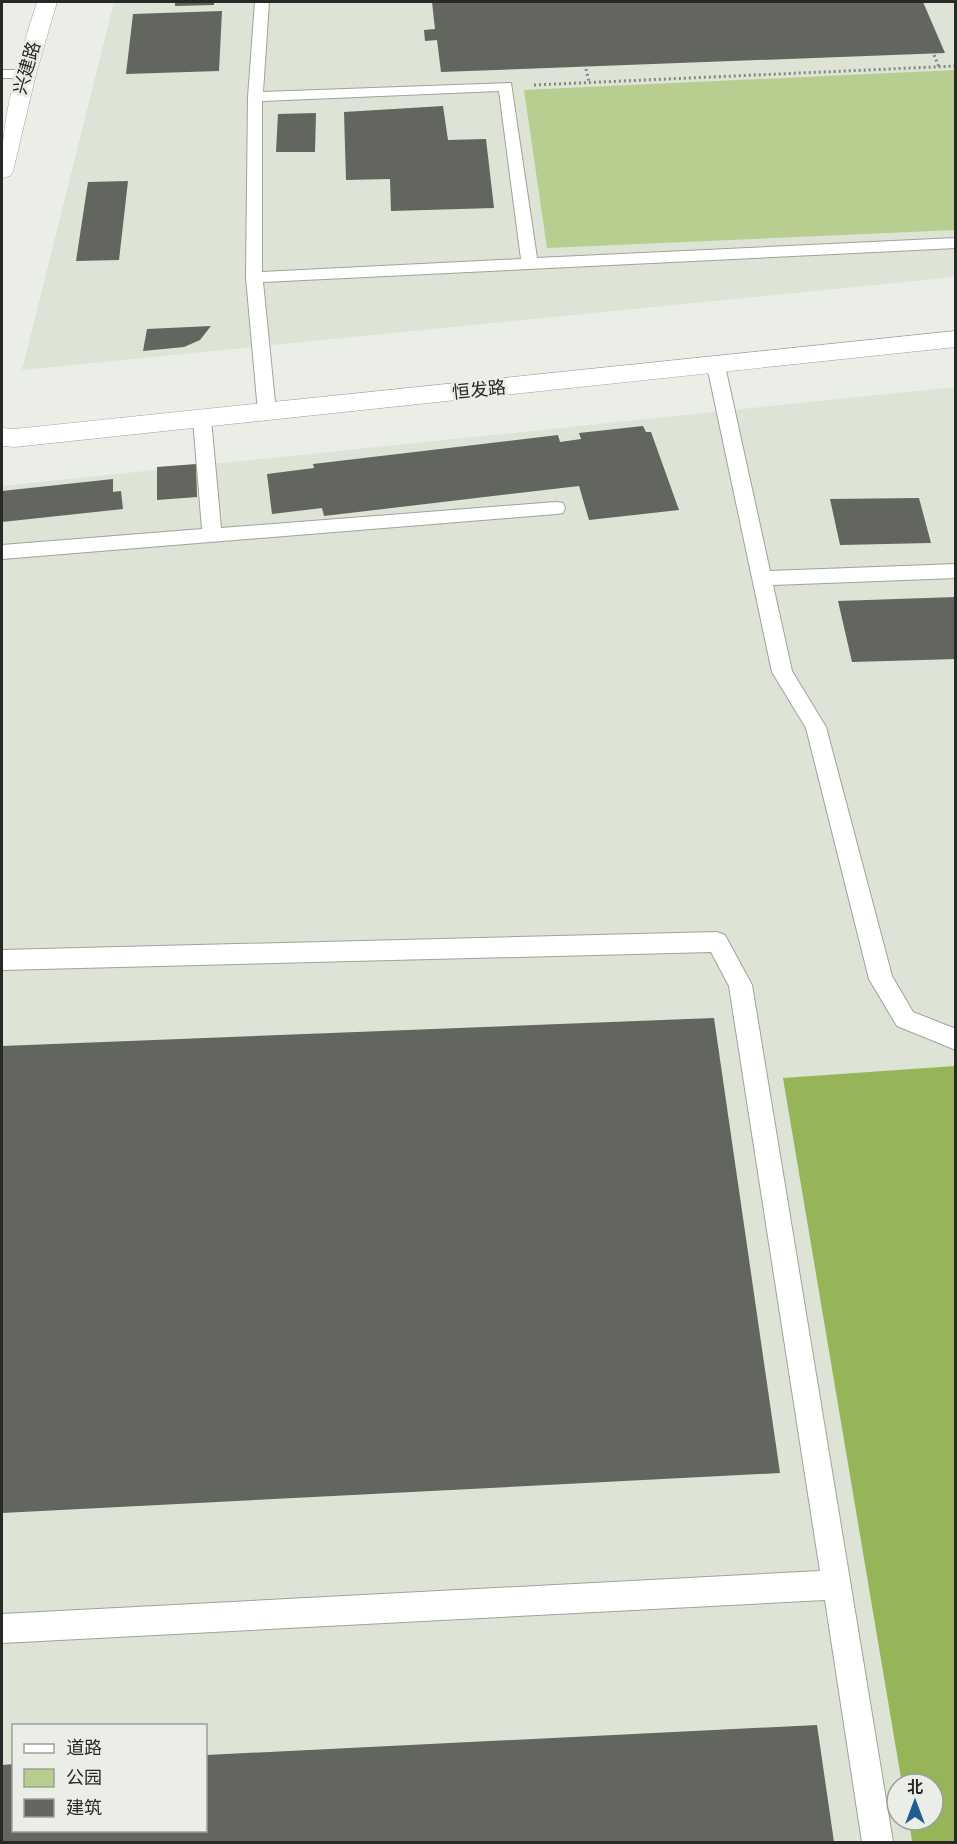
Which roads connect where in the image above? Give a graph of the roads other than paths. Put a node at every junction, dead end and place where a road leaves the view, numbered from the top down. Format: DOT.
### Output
graph roads {
  1 [pos="47,2"];
  2 [pos="262,2"];
  3 [pos="2,74"];
  4 [pos="24,74"];
  5 [pos="255,96"];
  6 [pos="2,171"];
  7 [pos="956,243"];
  8 [pos="530,264"];
  9 [pos="254,277"];
  10 [pos="956,339"];
  11 [pos="716,366"];
  12 [pos="267,412"];
  13 [pos="202,419"];
  14 [pos="2,437"];
  15 [pos="556,508"];
  16 [pos="212,534"];
  17 [pos="2,552"];
  18 [pos="956,571"];
  19 [pos="762,578"];
  20 [pos="2,960"];
  21 [pos="956,1040"];
  22 [pos="836,1585"];
  23 [pos="2,1629"];
  24 [pos="878,1842"];
  1 -- 4 [label="street, 兴建路"];
  2 -- 5 [label="lane"];
  3 -- 4 [label="lane"];
  4 -- 6 [label="street, 兴建路"];
  5 -- 8 [label="lane"];
  5 -- 9 [label="lane"];
  7 -- 8 [label="lane"];
  8 -- 9 [label="lane"];
  9 -- 12 [label="lane"];
  10 -- 11 [label="street, 恒发路"];
  11 -- 12 [label="street, 恒发路"];
  11 -- 19 [label="lane"];
  12 -- 13 [label="street, 恒发路"];
  13 -- 14 [label="street, 恒发路"];
  13 -- 16 [label="lane"];
  15 -- 16 [label="lane"];
  16 -- 17 [label="lane"];
  18 -- 19 [label="lane"];
  19 -- 21 [label="lane"];
  20 -- 22 [label="lane"];
  22 -- 23 [label="lane"];
  22 -- 24 [label="lane"];
}
